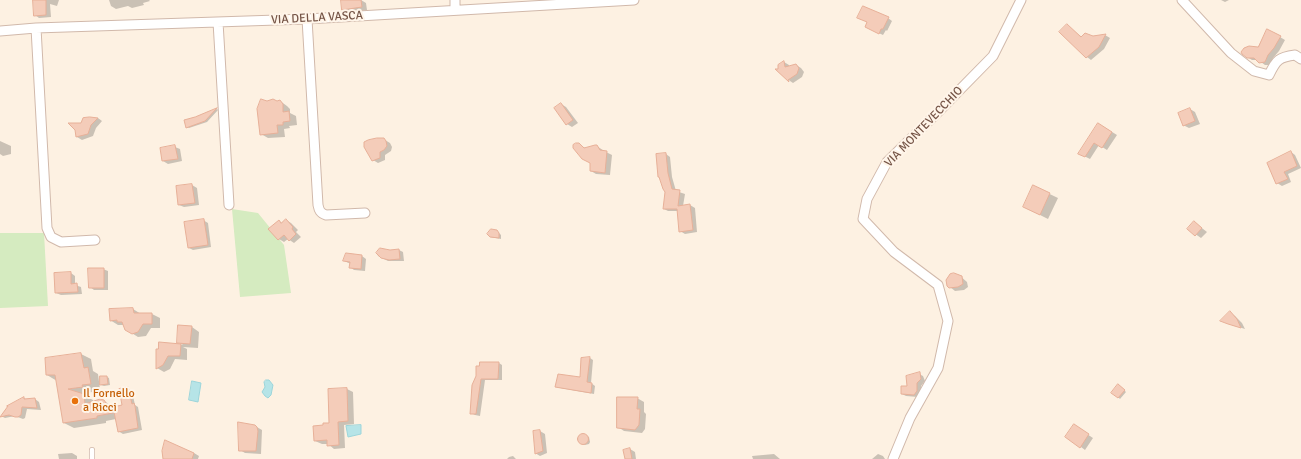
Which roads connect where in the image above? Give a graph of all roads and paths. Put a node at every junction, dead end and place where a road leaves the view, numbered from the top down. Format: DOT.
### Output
graph roads {
  1 [pos="455,0"];
  2 [pos="634,0"];
  3 [pos="1021,0"];
  4 [pos="1182,0"];
  5 [pos="455,10"];
  6 [pos="307,19"];
  7 [pos="218,22"];
  8 [pos="36,28"];
  9 [pos="0,31"];
  10 [pos="1301,60"];
  11 [pos="229,205"];
  12 [pos="365,213"];
  13 [pos="95,240"];
  14 [pos="92,450"];
  15 [pos="92,459"];
  16 [pos="893,459"];
  1 -- 5 [label="street"];
  2 -- 5 [label="street, VIA DELLA VASCA"];
  3 -- 16 [label="street, VIA MONTEVECCHIO"];
  4 -- 10 [label="street"];
  5 -- 6 [label="street, VIA DELLA VASCA"];
  6 -- 7 [label="street, VIA DELLA VASCA"];
  6 -- 12 [label="street"];
  7 -- 8 [label="street, VIA DELLA VASCA"];
  7 -- 11 [label="street"];
  8 -- 9 [label="street, VIA DELLA VASCA"];
  8 -- 13 [label="street"];
  14 -- 15 [label="lane"];
}
